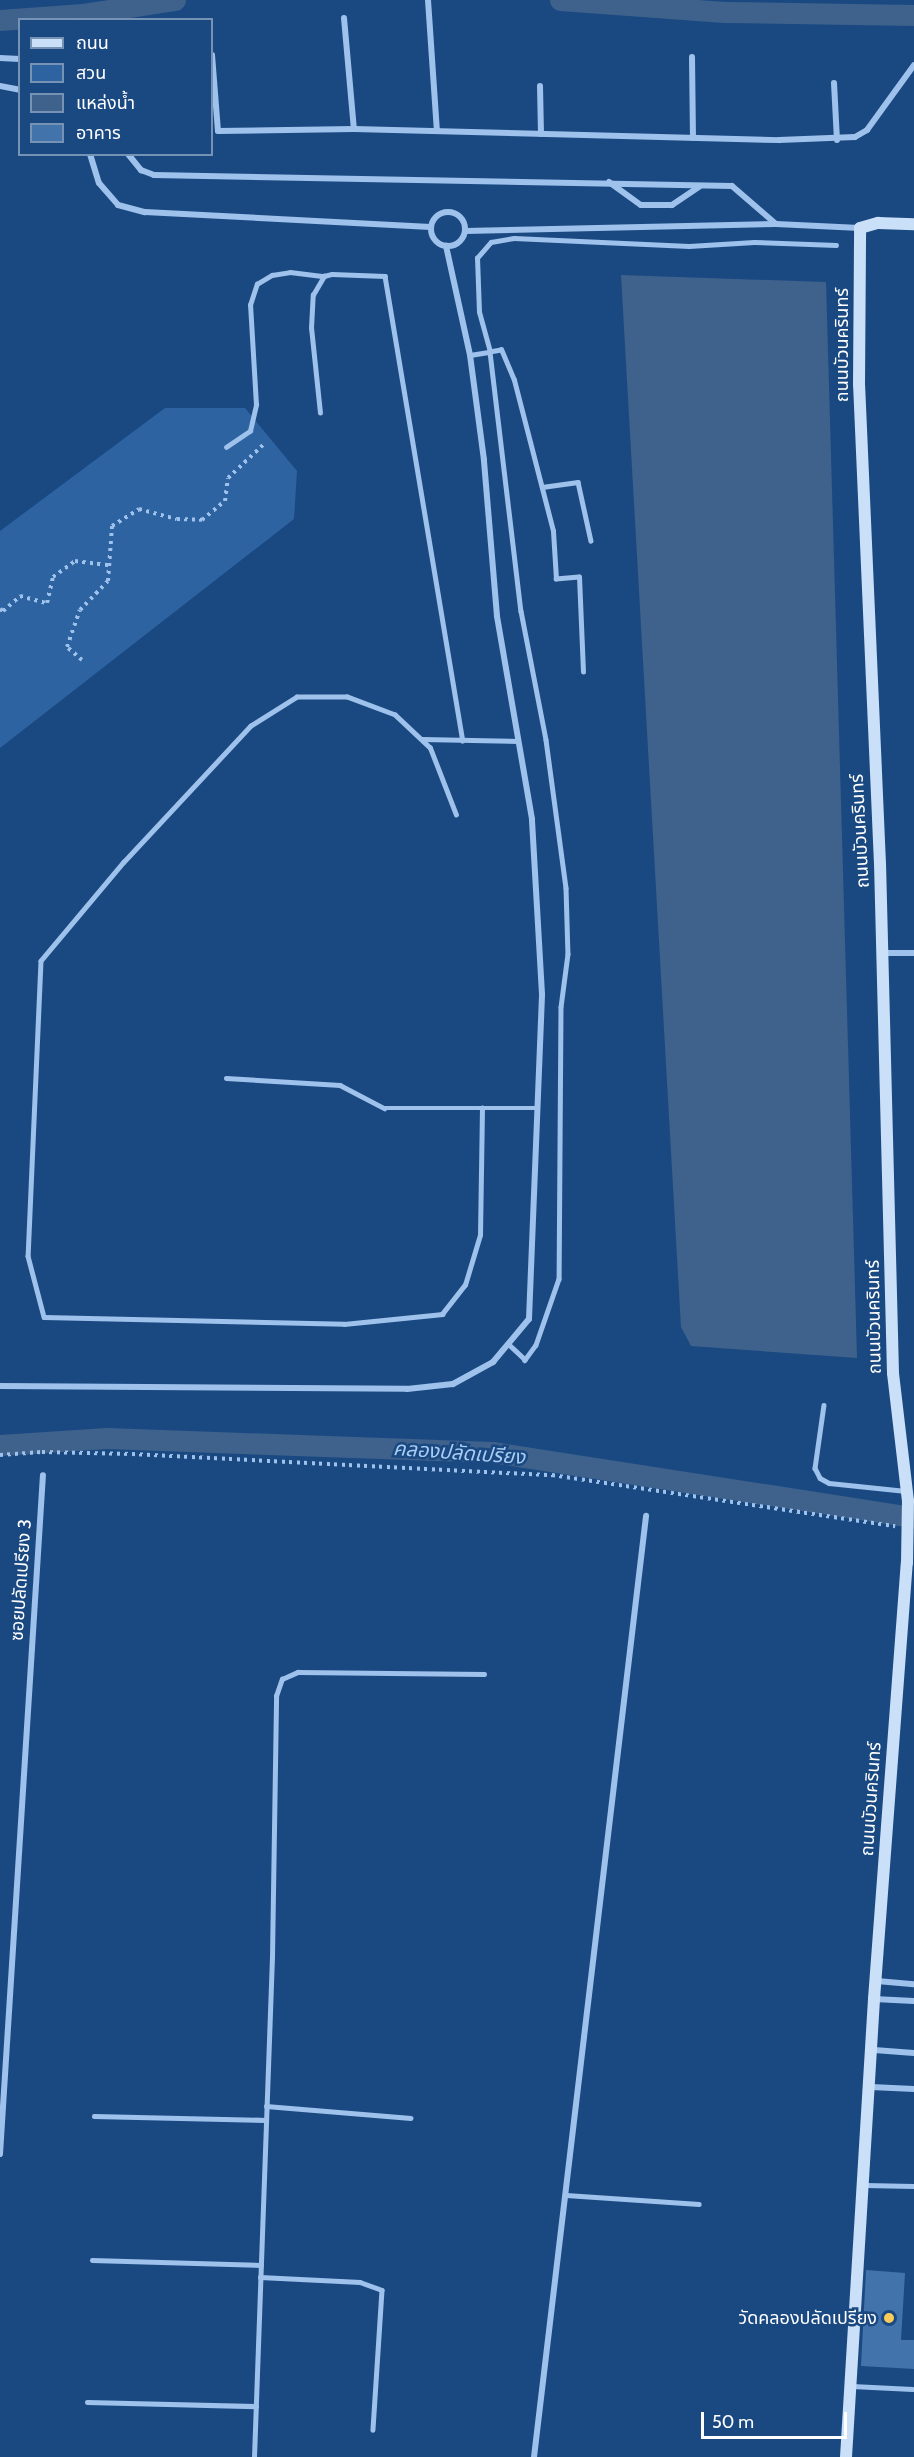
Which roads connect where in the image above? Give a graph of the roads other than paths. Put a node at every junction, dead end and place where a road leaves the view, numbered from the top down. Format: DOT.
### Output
graph roads {
  1 [pos="428,0"];
  2 [pos="344,18"];
  3 [pos="692,57"];
  4 [pos="0,58"];
  5 [pos="18,59"];
  6 [pos="914,65"];
  7 [pos="213,68"];
  8 [pos="834,83"];
  9 [pos="0,86"];
  10 [pos="540,86"];
  11 [pos="18,90"];
  12 [pos="354,129"];
  13 [pos="437,131"];
  14 [pos="541,134"];
  15 [pos="693,138"];
  16 [pos="837,140"];
  17 [pos="91,156"];
  18 [pos="130,156"];
  19 [pos="608,182"];
  20 [pos="701,185"];
  21 [pos="776,224"];
  22 [pos="914,224"];
  23 [pos="431,227"];
  24 [pos="860,228"];
  25 [pos="465,231"];
  26 [pos="836,245"];
  27 [pos="446,246"];
  28 [pos="324,276"];
  29 [pos="489,352"];
  30 [pos="470,356"];
  31 [pos="320,412"];
  32 [pos="226,447"];
  33 [pos="542,487"];
  34 [pos="591,541"];
  35 [pos="583,672"];
  36 [pos="421,739"];
  37 [pos="463,741"];
  38 [pos="518,741"];
  39 [pos="456,815"];
  40 [pos="883,953"];
  41 [pos="914,953"];
  42 [pos="226,1078"];
  43 [pos="482,1108"];
  44 [pos="538,1108"];
  45 [pos="508,1344"];
  46 [pos="0,1386"];
  47 [pos="824,1405"];
  48 [pos="43,1475"];
  49 [pos="907,1496"];
  50 [pos="646,1516"];
  51 [pos="484,1674"];
  52 [pos="877,1981"];
  53 [pos="914,1984"];
  54 [pos="874,1999"];
  55 [pos="914,2001"];
  56 [pos="874,2050"];
  57 [pos="914,2053"];
  58 [pos="871,2087"];
  59 [pos="914,2088"];
  60 [pos="266,2106"];
  61 [pos="94,2116"];
  62 [pos="411,2118"];
  63 [pos="266,2120"];
  64 [pos="0,2154"];
  65 [pos="865,2185"];
  66 [pos="914,2186"];
  67 [pos="566,2195"];
  68 [pos="699,2204"];
  69 [pos="92,2260"];
  70 [pos="261,2265"];
  71 [pos="260,2277"];
  72 [pos="852,2385"];
  73 [pos="912,2389"];
  74 [pos="87,2402"];
  75 [pos="256,2406"];
  76 [pos="373,2430"];
  77 [pos="254,2457"];
  78 [pos="534,2457"];
  79 [pos="846,2457"];
  1 -- 13 [label="street"];
  2 -- 12 [label="street"];
  3 -- 15 [label="street"];
  4 -- 5 [label="street"];
  6 -- 16 [label="street"];
  7 -- 12 [label="street"];
  8 -- 16 [label="street"];
  9 -- 11 [label="street"];
  10 -- 14 [label="street"];
  12 -- 13 [label="street"];
  13 -- 14 [label="street"];
  14 -- 15 [label="street"];
  15 -- 16 [label="street"];
  17 -- 23 [label="street"];
  18 -- 19 [label="street"];
  19 -- 20 [label="street"];
  19 -- 20 [label="street"];
  20 -- 21 [label="street"];
  21 -- 24 [label="street"];
  21 -- 25 [label="street"];
  22 -- 24 [label="street"];
  23 -- 25 [label="street"];
  23 -- 27 [label="street"];
  24 -- 40 [label="street, ถนนบัวนครินทร์"];
  25 -- 27 [label="street"];
  26 -- 29 [label="lane"];
  27 -- 30 [label="street"];
  28 -- 31 [label="lane"];
  28 -- 32 [label="lane"];
  28 -- 37 [label="lane"];
  29 -- 30 [label="lane"];
  29 -- 33 [label="lane"];
  29 -- 45 [label="lane"];
  30 -- 38 [label="street"];
  33 -- 34 [label="lane"];
  33 -- 35 [label="lane"];
  36 -- 37 [label="lane"];
  36 -- 39 [label="lane"];
  36 -- 43 [label="lane"];
  37 -- 38 [label="lane"];
  38 -- 44 [label="street"];
  40 -- 41 [label="street"];
  40 -- 49 [label="street, ถนนบัวนครินทร์"];
  42 -- 43 [label="lane"];
  43 -- 44 [label="lane"];
  44 -- 45 [label="street"];
  45 -- 46 [label="street"];
  47 -- 49 [label="lane"];
  48 -- 64 [label="street, ซอยปลัดเปรียง 3"];
  49 -- 52 [label="street, ถนนบัวนครินทร์"];
  50 -- 67 [label="street"];
  51 -- 60 [label="lane"];
  52 -- 53 [label="street"];
  52 -- 54 [label="street, ถนนบัวนครินทร์"];
  54 -- 55 [label="street"];
  54 -- 56 [label="street, ถนนบัวนครินทร์"];
  56 -- 57 [label="street"];
  56 -- 58 [label="street, ถนนบัวนครินทร์"];
  58 -- 59 [label="street"];
  58 -- 65 [label="street, ถนนบัวนครินทร์"];
  60 -- 62 [label="lane"];
  60 -- 63 [label="lane"];
  61 -- 63 [label="lane"];
  63 -- 70 [label="lane"];
  65 -- 66 [label="lane"];
  65 -- 72 [label="street, ถนนบัวนครินทร์"];
  67 -- 68 [label="lane"];
  67 -- 78 [label="street"];
  69 -- 70 [label="lane"];
  70 -- 71 [label="lane"];
  71 -- 75 [label="lane"];
  71 -- 76 [label="lane"];
  72 -- 73 [label="lane"];
  72 -- 79 [label="street, ถนนบัวนครินทร์"];
  74 -- 75 [label="lane"];
  75 -- 77 [label="lane"];
}
